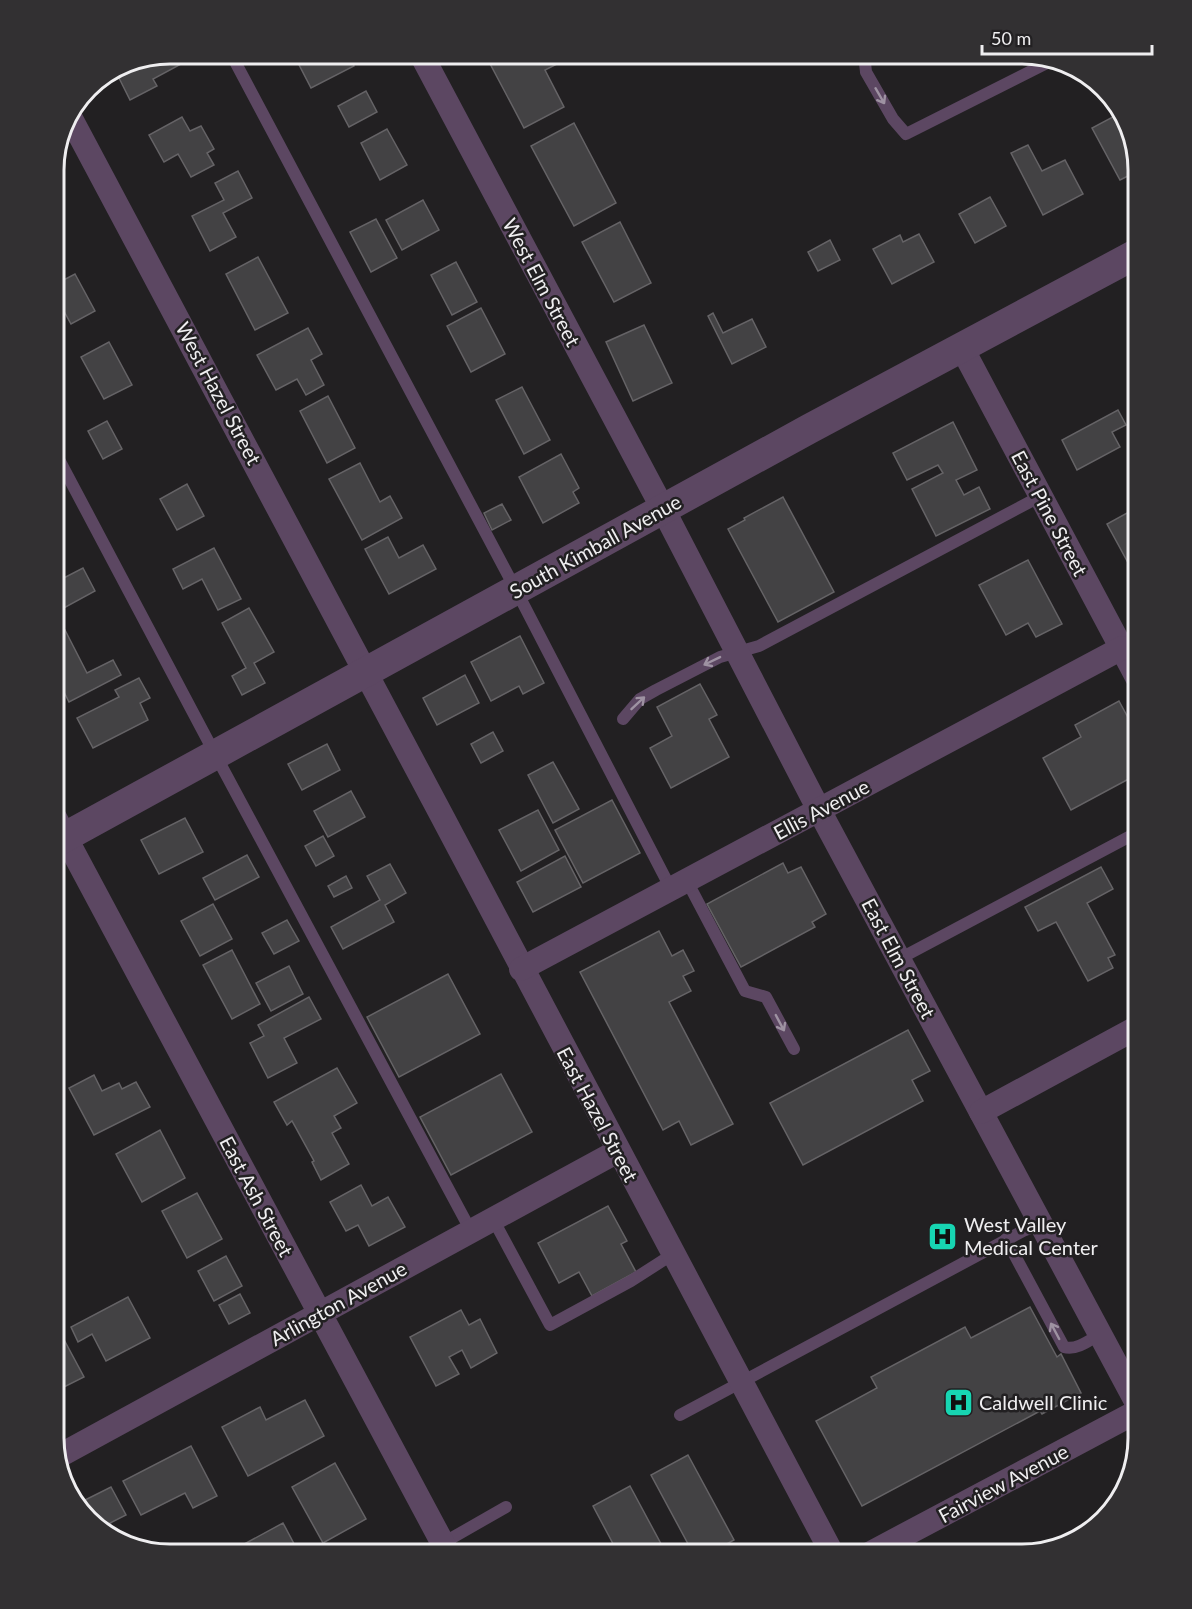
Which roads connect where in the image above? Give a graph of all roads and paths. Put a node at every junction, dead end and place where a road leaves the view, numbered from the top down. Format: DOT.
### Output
graph roads {
  1 [pos="236,64"];
  2 [pos="426,64"];
  3 [pos="865,65"];
  4 [pos="1041,66"];
  5 [pos="75,125"];
  6 [pos="1128,258"];
  7 [pos="962,348"];
  8 [pos="65,470"];
  9 [pos="1041,496"];
  10 [pos="663,509"];
  11 [pos="516,590"];
  12 [pos="1122,648"];
  13 [pos="737,652"];
  14 [pos="1128,660"];
  15 [pos="366,672"];
  16 [pos="623,719"];
  17 [pos="215,754"];
  18 [pos="819,810"];
  19 [pos="64,829"];
  20 [pos="1128,837"];
  21 [pos="64,844"];
  22 [pos="679,885"];
  23 [pos="899,958"];
  24 [pos="521,969"];
  25 [pos="1128,1032"];
  26 [pos="794,1049"];
  27 [pos="981,1112"];
  28 [pos="618,1151"];
  29 [pos="493,1219"];
  30 [pos="1041,1224"];
  31 [pos="471,1231"];
  32 [pos="1006,1239"];
  33 [pos="673,1254"];
  34 [pos="321,1312"];
  35 [pos="1100,1334"];
  36 [pos="741,1383"];
  37 [pos="1128,1386"];
  38 [pos="680,1415"];
  39 [pos="1128,1416"];
  40 [pos="65,1453"];
  41 [pos="506,1507"];
  42 [pos="436,1544"];
  43 [pos="450,1544"];
  44 [pos="827,1544"];
  45 [pos="888,1544"];
  1 -- 11 [label="lane"];
  2 -- 10 [label="street, West Elm Street"];
  3 -- 4 [label="lane, one-way"];
  5 -- 15 [label="street, West Hazel Street"];
  6 -- 7 [label="street, South Kimball Avenue"];
  7 -- 9 [label="street, East Pine Street"];
  7 -- 10 [label="street, South Kimball Avenue"];
  8 -- 17 [label="lane"];
  9 -- 12 [label="street, East Pine Street"];
  9 -- 13 [label="lane"];
  10 -- 11 [label="street, South Kimball Avenue"];
  10 -- 13 [label="street, East Elm Street"];
  11 -- 15 [label="street, South Kimball Avenue"];
  11 -- 22 [label="lane"];
  12 -- 14 [label="street, East Pine Street"];
  12 -- 18 [label="street, Ellis Avenue"];
  13 -- 16 [label="lane"];
  13 -- 18 [label="street, East Elm Street"];
  15 -- 17 [label="street, South Kimball Avenue"];
  15 -- 24 [label="street, East Hazel Street"];
  17 -- 19 [label="street, South Kimball Avenue"];
  17 -- 31 [label="lane"];
  18 -- 22 [label="street, Ellis Avenue"];
  18 -- 23 [label="street, East Elm Street"];
  20 -- 23 [label="lane"];
  21 -- 34 [label="street, East Ash Street"];
  22 -- 24 [label="street, Ellis Avenue"];
  22 -- 26 [label="lane, one-way"];
  23 -- 27 [label="street, East Elm Street"];
  24 -- 28 [label="street, East Hazel Street"];
  25 -- 27 [label="street"];
  27 -- 30 [label="street, East Elm Street"];
  28 -- 29 [label="street, Arlington Avenue"];
  28 -- 33 [label="street, East Hazel Street"];
  29 -- 31 [label="street, Arlington Avenue"];
  29 -- 33 [label="lane"];
  30 -- 32 [label="lane"];
  30 -- 35 [label="street, East Elm Street"];
  31 -- 34 [label="street, Arlington Avenue"];
  35 -- 32 [label="lane, one-way"];
  32 -- 36 [label="lane"];
  33 -- 36 [label="street, East Hazel Street"];
  34 -- 40 [label="street, Arlington Avenue"];
  34 -- 42 [label="street, East Ash Street"];
  35 -- 37 [label="street, East Elm Street"];
  36 -- 38 [label="lane"];
  36 -- 44 [label="street, East Hazel Street"];
  39 -- 45 [label="street, Fairview Avenue"];
  41 -- 43 [label="lane"];
}
